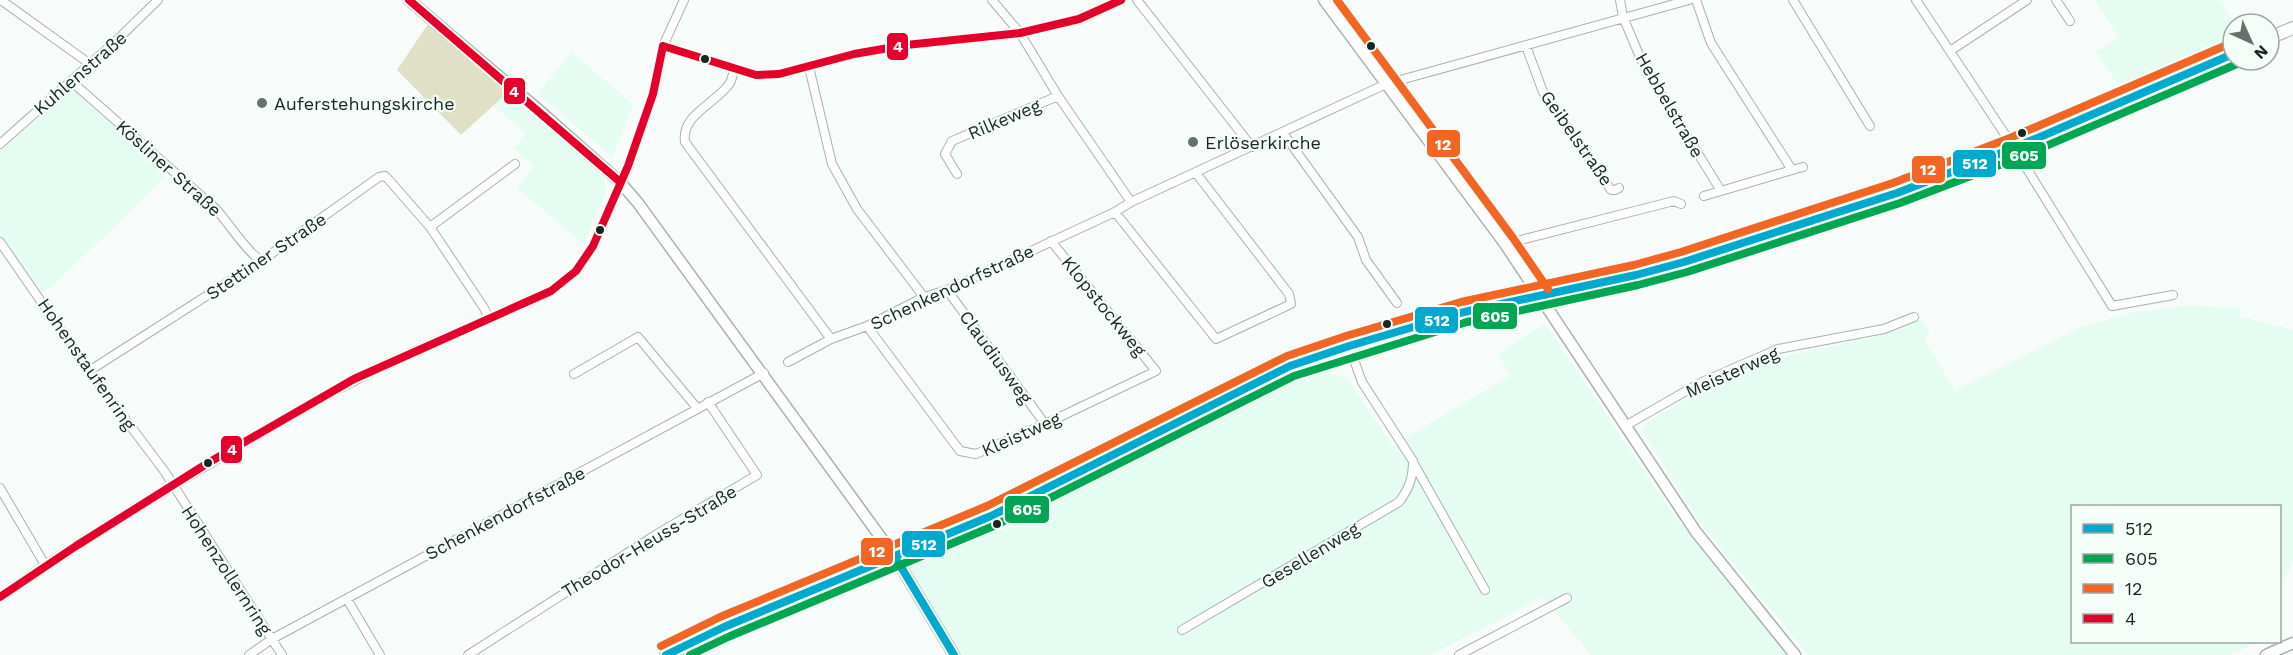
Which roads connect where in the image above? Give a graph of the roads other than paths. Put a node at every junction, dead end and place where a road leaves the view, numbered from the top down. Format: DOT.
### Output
graph roads {
  1 [pos="1,0"];
  2 [pos="158,0"];
  3 [pos="409,0"];
  4 [pos="992,0"];
  5 [pos="1121,0"];
  6 [pos="1137,0"];
  7 [pos="1324,0"];
  8 [pos="1620,0"];
  9 [pos="1689,0"];
  10 [pos="1696,0"];
  11 [pos="1793,0"];
  12 [pos="1916,0"];
  13 [pos="2026,0"];
  14 [pos="2056,0"];
  15 [pos="681,1"];
  16 [pos="1623,17"];
  17 [pos="2070,21"];
  18 [pos="1020,33"];
  19 [pos="663,46"];
  20 [pos="1526,46"];
  21 [pos="1950,51"];
  22 [pos="2221,59"];
  23 [pos="90,64"];
  24 [pos="809,67"];
  25 [pos="735,69"];
  26 [pos="70,81"];
  27 [pos="1386,84"];
  28 [pos="1058,96"];
  29 [pos="1870,126"];
  30 [pos="1283,133"];
  31 [pos="0,144"];
  32 [pos="1252,147"];
  33 [pos="2014,148"];
  34 [pos="515,164"];
  35 [pos="1803,167"];
  36 [pos="1792,170"];
  37 [pos="1196,173"];
  38 [pos="957,174"];
  39 [pos="620,182"];
  40 [pos="1619,188"];
  41 [pos="1721,191"];
  42 [pos="1704,196"];
  43 [pos="1131,202"];
  44 [pos="1681,204"];
  45 [pos="1115,212"];
  46 [pos="430,227"];
  47 [pos="1051,241"];
  48 [pos="0,243"];
  49 [pos="1505,244"];
  50 [pos="261,261"];
  51 [pos="947,290"];
  52 [pos="1539,295"];
  53 [pos="2173,296"];
  54 [pos="924,297"];
  55 [pos="1398,303"];
  56 [pos="1914,317"];
  57 [pos="489,319"];
  58 [pos="867,326"];
  59 [pos="831,339"];
  60 [pos="1349,346"];
  61 [pos="788,362"];
  62 [pos="89,371"];
  63 [pos="1156,371"];
  64 [pos="764,373"];
  65 [pos="574,374"];
  66 [pos="708,402"];
  67 [pos="698,408"];
  68 [pos="1046,424"];
  69 [pos="1626,426"];
  70 [pos="1413,461"];
  71 [pos="173,485"];
  72 [pos="0,488"];
  73 [pos="895,557"];
  74 [pos="45,566"];
  75 [pos="1485,590"];
  76 [pos="0,597"];
  77 [pos="1567,598"];
  78 [pos="346,599"];
  79 [pos="1182,630"];
  80 [pos="272,639"];
  81 [pos="2293,644"];
  82 [pos="249,655"];
  83 [pos="282,655"];
  84 [pos="380,655"];
  85 [pos="468,655"];
  86 [pos="666,655"];
  87 [pos="954,655"];
  88 [pos="1459,655"];
  89 [pos="1795,655"];
  90 [pos="2266,655"];
  1 -- 23 [label="street"];
  2 -- 23 [label="street, Kuhlenstraße"];
  3 -- 39 [label="street"];
  4 -- 18 [label="street, Rilkeweg"];
  5 -- 18 [label="street"];
  6 -- 32 [label="street"];
  7 -- 27 [label="street"];
  8 -- 16 [label="street, Hebbelstraße"];
  9 -- 16 [label="street, Schenkendorfstraße"];
  10 -- 36 [label="street"];
  11 -- 29 [label="street"];
  12 -- 21 [label="street"];
  13 -- 21 [label="street"];
  14 -- 17 [label="street"];
  15 -- 19 [label="street"];
  16 -- 20 [label="street, Schenkendorfstraße"];
  16 -- 41 [label="street, Hebbelstraße"];
  18 -- 24 [label="street"];
  18 -- 28 [label="street, Rilkeweg"];
  19 -- 25 [label="street"];
  19 -- 39 [label="street"];
  20 -- 27 [label="street, Schenkendorfstraße"];
  20 -- 40 [label="street, Geibelstraße"];
  21 -- 33 [label="street"];
  22 -- 33 [label="main road"];
  23 -- 26 [label="street, Kuhlenstraße"];
  24 -- 25 [label="street"];
  24 -- 54 [label="street"];
  25 -- 59 [label="street"];
  26 -- 31 [label="street, Kuhlenstraße"];
  26 -- 50 [label="street, Kösliner Straße"];
  27 -- 30 [label="street, Schenkendorfstraße"];
  27 -- 49 [label="street"];
  28 -- 38 [label="street, Rilkeweg"];
  28 -- 43 [label="street, Rilkeweg"];
  30 -- 32 [label="street, Schenkendorfstraße"];
  30 -- 55 [label="street"];
  32 -- 37 [label="street, Schenkendorfstraße"];
  33 -- 52 [label="main road"];
  33 -- 53 [label="street"];
  34 -- 46 [label="street"];
  35 -- 36 [label="street"];
  36 -- 41 [label="street"];
  37 -- 43 [label="street, Schenkendorfstraße"];
  37 -- 45 [label="street"];
  39 -- 57 [label="street"];
  39 -- 64 [label="street"];
  41 -- 42 [label="street"];
  43 -- 45 [label="street, Schenkendorfstraße"];
  44 -- 49 [label="street"];
  45 -- 47 [label="street, Schenkendorfstraße"];
  46 -- 50 [label="street, Stettiner Straße"];
  46 -- 57 [label="street, Stettiner Straße"];
  47 -- 51 [label="street, Schenkendorfstraße"];
  47 -- 63 [label="street, Klopstockweg"];
  48 -- 62 [label="street, Hohenstaufenring"];
  49 -- 52 [label="street"];
  50 -- 62 [label="street, Stettiner Straße"];
  51 -- 54 [label="street, Schenkendorfstraße"];
  51 -- 68 [label="street, Claudiusweg"];
  52 -- 60 [label="main road"];
  52 -- 69 [label="street"];
  54 -- 58 [label="street, Schenkendorfstraße"];
  56 -- 69 [label="street, Meisterweg"];
  57 -- 71 [label="street"];
  58 -- 59 [label="street, Schenkendorfstraße"];
  58 -- 68 [label="street, Kleistweg"];
  59 -- 61 [label="street, Schenkendorfstraße"];
  60 -- 70 [label="street"];
  60 -- 73 [label="main road"];
  62 -- 71 [label="street, Hohenstaufenring"];
  63 -- 68 [label="street, Kleistweg"];
  64 -- 66 [label="street, Schenkendorfstraße"];
  64 -- 73 [label="street"];
  65 -- 67 [label="street"];
  66 -- 67 [label="street, Schenkendorfstraße"];
  66 -- 85 [label="street, Theodor-Heuss-Straße"];
  67 -- 78 [label="street, Schenkendorfstraße"];
  69 -- 89 [label="street"];
  70 -- 75 [label="street"];
  70 -- 79 [label="street, Gesellenweg"];
  71 -- 74 [label="street"];
  71 -- 80 [label="street, Hohenzollernring"];
  72 -- 74 [label="street"];
  73 -- 86 [label="main road"];
  73 -- 87 [label="street"];
  74 -- 76 [label="street"];
  77 -- 88 [label="street"];
  78 -- 80 [label="street, Schenkendorfstraße"];
  78 -- 84 [label="street"];
  80 -- 82 [label="street, Schenkendorfstraße"];
  80 -- 83 [label="street, Hohenzollernring"];
  81 -- 90 [label="street"];
}
